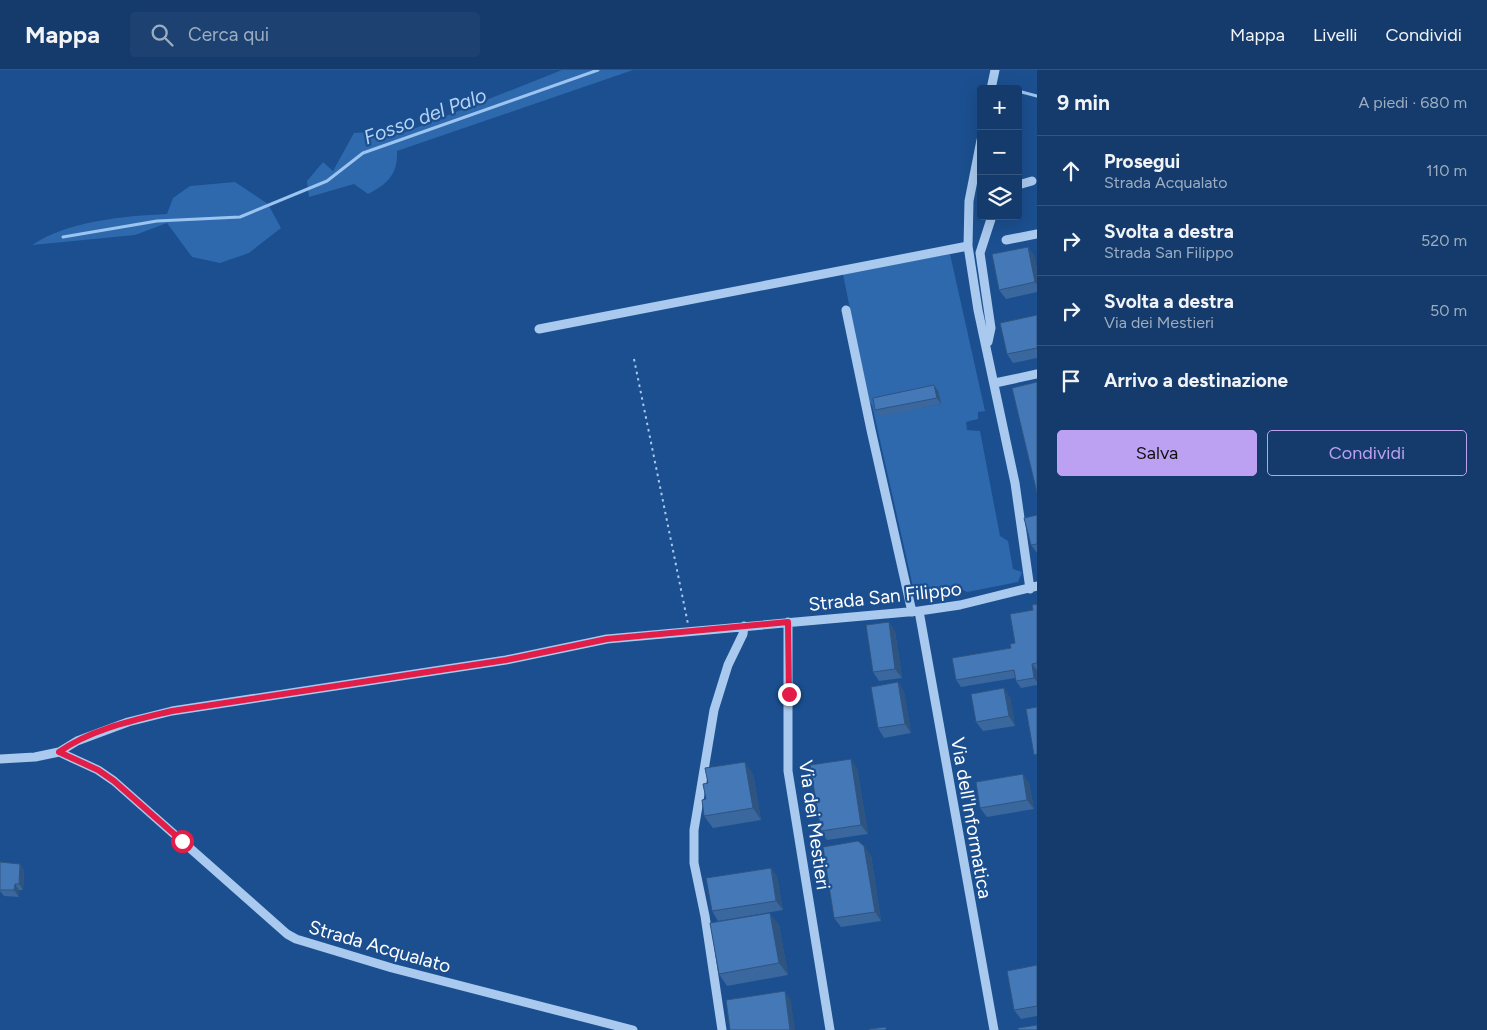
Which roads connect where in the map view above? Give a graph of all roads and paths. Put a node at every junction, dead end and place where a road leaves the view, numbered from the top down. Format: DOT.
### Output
graph roads {
  1 [pos="995,70"];
  2 [pos="992,85"];
  3 [pos="977,159"];
  4 [pos="1032,181"];
  5 [pos="1022,184"];
  6 [pos="991,220"];
  7 [pos="1037,234"];
  8 [pos="1006,240"];
  9 [pos="968,246"];
  10 [pos="846,310"];
  11 [pos="538,329"];
  12 [pos="987,347"];
  13 [pos="634,359"];
  14 [pos="1037,374"];
  15 [pos="995,383"];
  16 [pos="1033,588"];
  17 [pos="915,611"];
  18 [pos="788,622"];
  19 [pos="744,626"];
  20 [pos="690,630"];
  21 [pos="59,752"];
  22 [pos="0,759"];
  23 [pos="633,1030"];
  24 [pos="722,1030"];
  25 [pos="830,1030"];
  26 [pos="994,1030"];
  1 -- 2 [label="street"];
  3 -- 9 [label="street"];
  4 -- 5 [label="street"];
  6 -- 12 [label="street"];
  7 -- 8 [label="street"];
  9 -- 11 [label="street"];
  9 -- 12 [label="street"];
  10 -- 17 [label="street, Via dell'Informatica"];
  12 -- 15 [label="street"];
  13 -- 20 [label="path"];
  14 -- 15 [label="street"];
  15 -- 16 [label="street"];
  16 -- 17 [label="street, Strada San Filippo"];
  17 -- 18 [label="street, Strada San Filippo"];
  17 -- 26 [label="street, Via dell'Informatica"];
  18 -- 19 [label="street, Strada San Filippo"];
  18 -- 25 [label="street, Via dei Mestieri"];
  19 -- 20 [label="street, Strada San Filippo"];
  19 -- 24 [label="street"];
  20 -- 21 [label="street, Strada San Filippo"];
  21 -- 22 [label="street, Strada San Filippo"];
  21 -- 23 [label="street, Strada Acqualato"];
}
